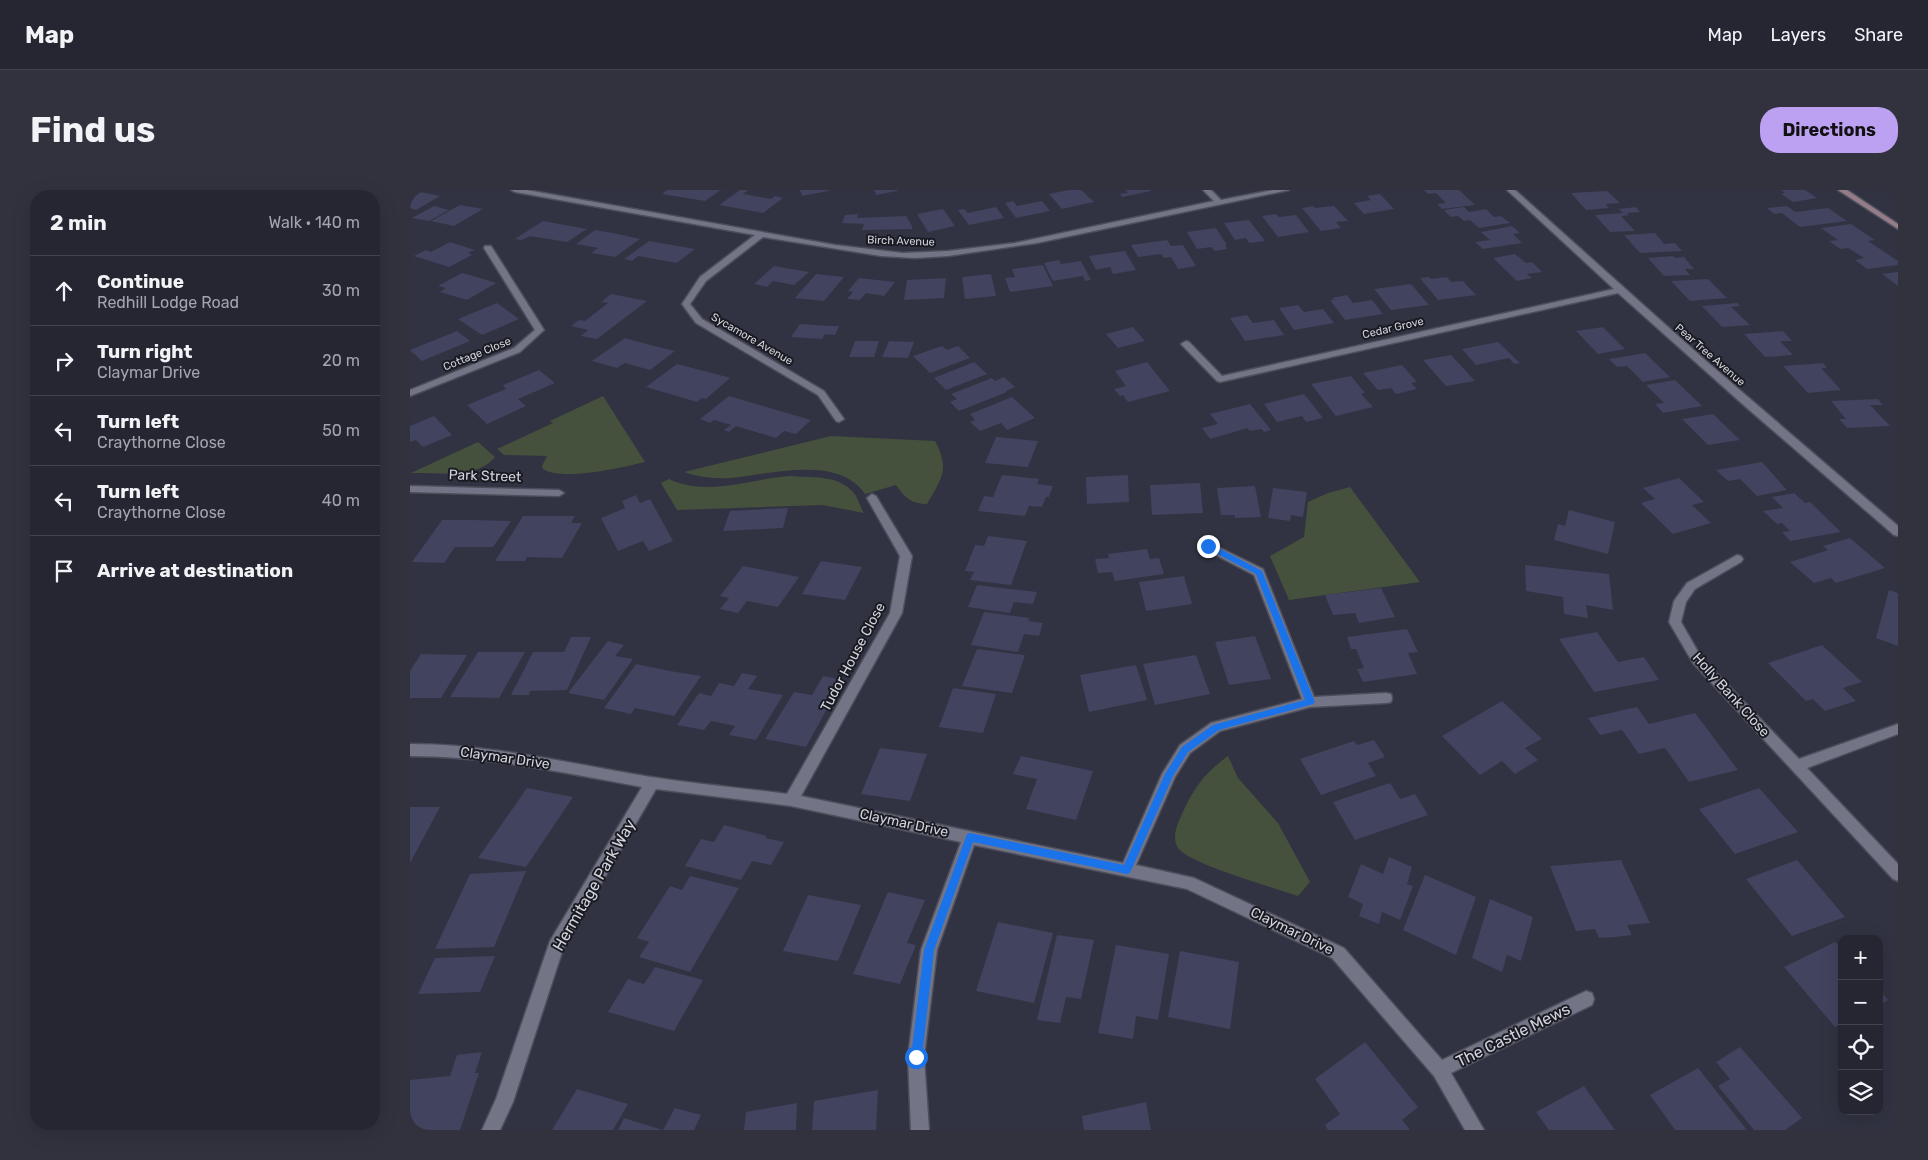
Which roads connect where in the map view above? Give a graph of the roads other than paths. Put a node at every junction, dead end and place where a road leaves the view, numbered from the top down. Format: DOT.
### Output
graph roads {
  1 [pos="515,190"];
  2 [pos="1206,190"];
  3 [pos="1286,190"];
  4 [pos="1512,190"];
  5 [pos="1842,190"];
  6 [pos="1219,202"];
  7 [pos="1898,227"];
  8 [pos="760,234"];
  9 [pos="488,248"];
  10 [pos="1619,290"];
  11 [pos="1186,344"];
  12 [pos="410,394"];
  13 [pos="839,419"];
  14 [pos="410,489"];
  15 [pos="559,494"];
  16 [pos="872,498"];
  17 [pos="1898,532"];
  18 [pos="1208,546"];
  19 [pos="1737,559"];
  20 [pos="1386,698"];
  21 [pos="1310,702"];
  22 [pos="1898,729"];
  23 [pos="410,750"];
  24 [pos="1796,766"];
  25 [pos="652,783"];
  26 [pos="791,800"];
  27 [pos="970,837"];
  28 [pos="1127,870"];
  29 [pos="1898,874"];
  30 [pos="1586,999"];
  31 [pos="1440,1070"];
  32 [pos="491,1130"];
  33 [pos="920,1130"];
  34 [pos="1475,1130"];
  1 -- 8 [label="street, Birch Avenue"];
  2 -- 6 [label="street"];
  3 -- 6 [label="street, Birch Avenue"];
  4 -- 10 [label="street, Pear Tree Avenue"];
  5 -- 7 [label="street"];
  6 -- 8 [label="street, Birch Avenue"];
  8 -- 13 [label="street, Sycamore Avenue"];
  9 -- 12 [label="street, Cottage Close"];
  10 -- 11 [label="street, Cedar Grove"];
  10 -- 17 [label="street, Pear Tree Avenue"];
  14 -- 15 [label="street, Park Street"];
  16 -- 26 [label="street, Tudor House Close"];
  18 -- 21 [label="street"];
  19 -- 24 [label="street, Holly Bank Close"];
  20 -- 21 [label="street"];
  21 -- 28 [label="street"];
  22 -- 24 [label="street"];
  23 -- 25 [label="street, Claymar Drive"];
  24 -- 29 [label="street, Holly Bank Close"];
  25 -- 26 [label="street, Claymar Drive"];
  25 -- 32 [label="street, Hermitage Park Way"];
  26 -- 27 [label="street, Claymar Drive"];
  27 -- 28 [label="street, Claymar Drive"];
  27 -- 33 [label="street"];
  28 -- 31 [label="street, Claymar Drive"];
  30 -- 31 [label="street, The Castle Mews"];
  31 -- 34 [label="street, Claymar Drive"];
}
